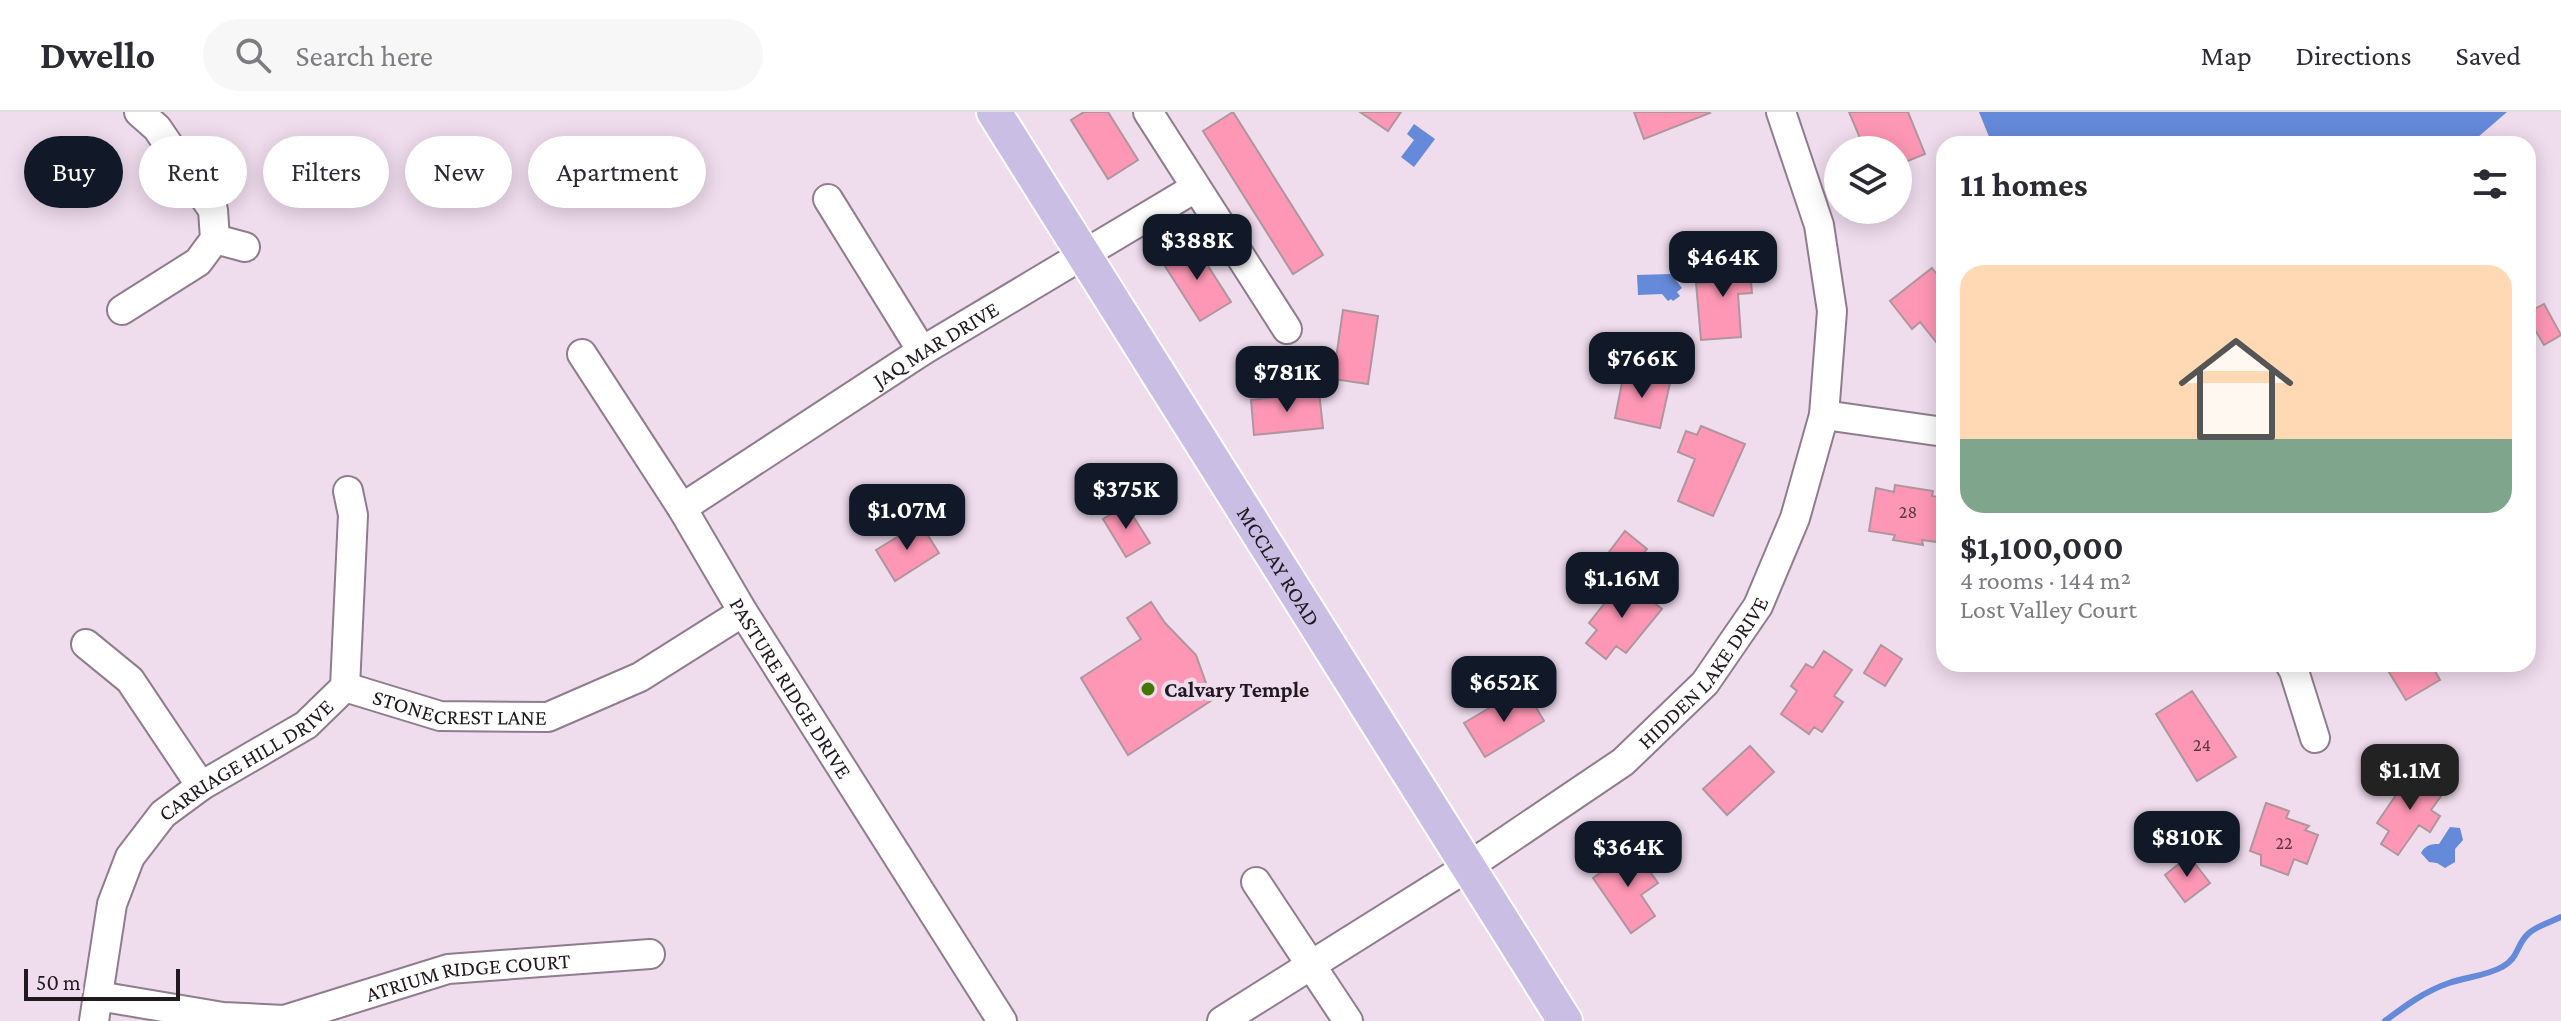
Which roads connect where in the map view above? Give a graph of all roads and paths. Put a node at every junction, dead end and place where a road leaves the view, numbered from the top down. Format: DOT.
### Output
graph roads {
  1 [pos="139,112"];
  2 [pos="994,112"];
  3 [pos="1148,112"];
  4 [pos="1781,112"];
  5 [pos="1195,188"];
  6 [pos="828,199"];
  7 [pos="215,239"];
  8 [pos="245,247"];
  9 [pos="1082,253"];
  10 [pos="122,310"];
  11 [pos="1287,329"];
  12 [pos="922,351"];
  13 [pos="582,354"];
  14 [pos="1824,415"];
  15 [pos="1936,431"];
  16 [pos="348,491"];
  17 [pos="682,508"];
  18 [pos="743,612"];
  19 [pos="86,644"];
  20 [pos="2294,672"];
  21 [pos="345,687"];
  22 [pos="2315,738"];
  23 [pos="201,786"];
  24 [pos="1469,866"];
  25 [pos="1256,882"];
  26 [pos="650,954"];
  27 [pos="1310,965"];
  28 [pos="96,1008"];
  29 [pos="1002,1021"];
  30 [pos="1222,1021"];
  31 [pos="1348,1021"];
  32 [pos="1565,1021"];
  1 -- 7 [label="street"];
  2 -- 9 [label="main road, MCCLAY ROAD"];
  3 -- 5 [label="street"];
  4 -- 14 [label="street, HIDDEN LAKE DRIVE"];
  5 -- 9 [label="street, JAQ MAR DRIVE"];
  5 -- 11 [label="street"];
  6 -- 12 [label="street"];
  7 -- 8 [label="street"];
  7 -- 10 [label="street"];
  9 -- 12 [label="street, JAQ MAR DRIVE"];
  9 -- 24 [label="main road, MCCLAY ROAD"];
  12 -- 17 [label="street, JAQ MAR DRIVE"];
  13 -- 17 [label="street, PASTURE RIDGE DRIVE"];
  14 -- 15 [label="street"];
  14 -- 24 [label="street, HIDDEN LAKE DRIVE"];
  16 -- 21 [label="street, CARRIAGE HILL DRIVE"];
  17 -- 18 [label="street, PASTURE RIDGE DRIVE"];
  18 -- 21 [label="street, STONECREST LANE"];
  18 -- 29 [label="street, PASTURE RIDGE DRIVE"];
  19 -- 23 [label="street"];
  20 -- 22 [label="street"];
  21 -- 23 [label="street, CARRIAGE HILL DRIVE"];
  23 -- 28 [label="street, CARRIAGE HILL DRIVE"];
  24 -- 27 [label="street, HIDDEN LAKE DRIVE"];
  24 -- 32 [label="main road, MCCLAY ROAD"];
  25 -- 27 [label="street"];
  26 -- 28 [label="street, ATRIUM RIDGE COURT"];
  27 -- 30 [label="street, HIDDEN LAKE DRIVE"];
  27 -- 31 [label="street"];
}
